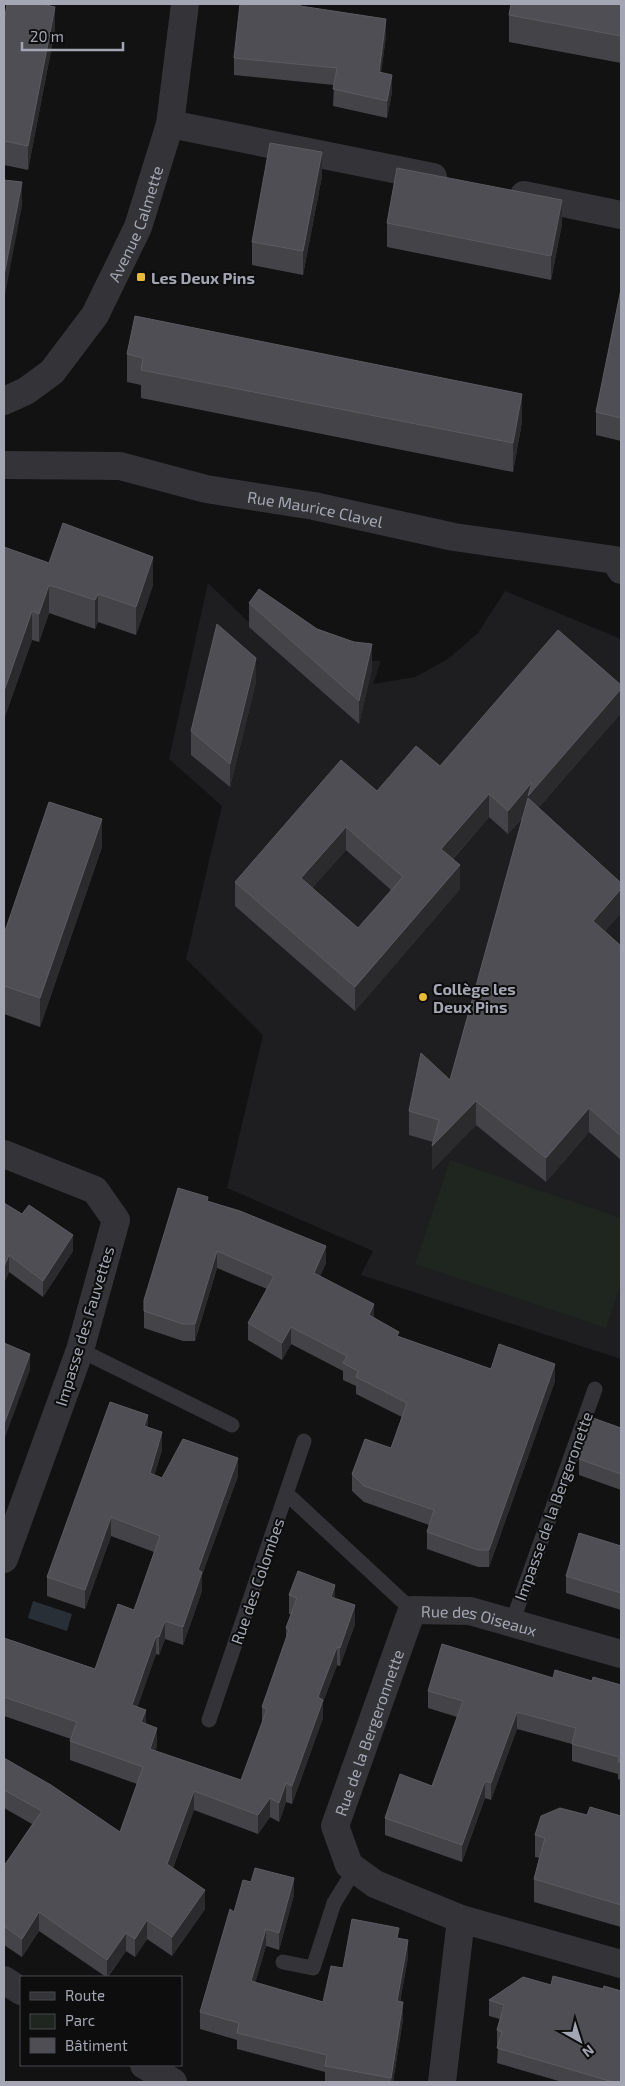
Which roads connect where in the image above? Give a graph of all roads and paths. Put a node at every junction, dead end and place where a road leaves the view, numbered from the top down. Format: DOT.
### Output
graph roads {
  1 [pos="185,4"];
  2 [pos="170,124"];
  3 [pos="459,182"];
  4 [pos="498,190"];
  5 [pos="621,215"];
  6 [pos="4,401"];
  7 [pos="4,465"];
  8 [pos="619,562"];
  9 [pos="4,1154"];
  10 [pos="80,1350"];
  11 [pos="595,1389"];
  12 [pos="232,1425"];
  13 [pos="304,1441"];
  14 [pos="287,1494"];
  15 [pos="4,1559"];
  16 [pos="412,1610"];
  17 [pos="512,1622"];
  18 [pos="621,1654"];
  19 [pos="209,1720"];
  20 [pos="355,1869"];
  21 [pos="461,1920"];
  22 [pos="283,1962"];
  23 [pos="621,1964"];
  24 [pos="4,1980"];
  25 [pos="20,1990"];
  26 [pos="146,2066"];
  27 [pos="173,2082"];
  28 [pos="442,2082"];
  1 -- 2 [label="street, Avenue Calmette"];
  2 -- 3 [label="street"];
  2 -- 6 [label="street, Avenue Calmette"];
  4 -- 5 [label="street"];
  7 -- 8 [label="street, Rue Maurice Clavel"];
  9 -- 10 [label="street, Impasse des Fauvettes"];
  10 -- 12 [label="lane"];
  10 -- 15 [label="street, Impasse des Fauvettes"];
  11 -- 17 [label="lane, Impasse de la Bergeronette"];
  13 -- 14 [label="lane, Rue des Colombes"];
  14 -- 16 [label="lane, Rue des Oiseaux"];
  14 -- 19 [label="lane, Rue des Colombes"];
  16 -- 17 [label="street, Rue des Oiseaux"];
  16 -- 20 [label="street, Rue de la Bergeronnette"];
  17 -- 18 [label="street, Rue des Oiseaux"];
  20 -- 21 [label="street, Rue de la Bergeronnette"];
  20 -- 22 [label="lane"];
  21 -- 23 [label="street, Rue de la Bergeronnette"];
  21 -- 28 [label="street"];
  24 -- 25 [label="street"];
  26 -- 27 [label="street"];
}
